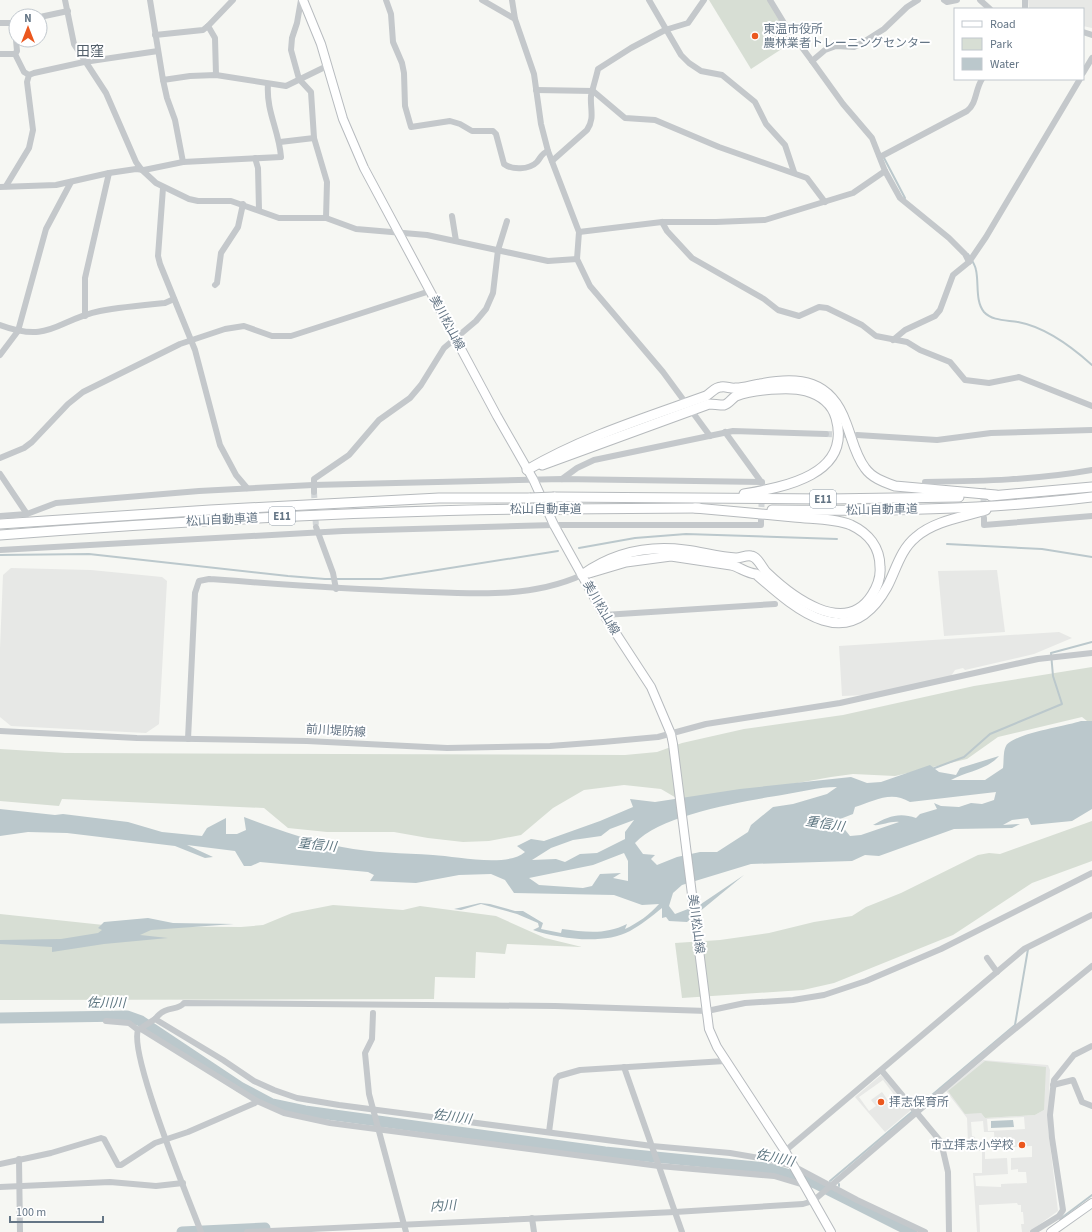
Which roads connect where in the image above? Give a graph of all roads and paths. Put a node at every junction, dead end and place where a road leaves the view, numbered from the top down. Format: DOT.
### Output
graph roads {
  1 [pos="65,0"];
  2 [pos="150,0"];
  3 [pos="233,0"];
  4 [pos="302,0"];
  5 [pos="386,0"];
  6 [pos="482,0"];
  7 [pos="512,0"];
  8 [pos="649,0"];
  9 [pos="704,0"];
  10 [pos="770,0"];
  11 [pos="918,0"];
  12 [pos="944,0"];
  13 [pos="957,0"];
  14 [pos="980,0"];
  15 [pos="989,8"];
  16 [pos="68,11"];
  17 [pos="48,15"];
  18 [pos="515,19"];
  19 [pos="208,26"];
  20 [pos="665,30"];
  21 [pos="155,35"];
  22 [pos="17,48"];
  23 [pos="158,51"];
  24 [pos="0,54"];
  25 [pos="15,54"];
  26 [pos="1092,58"];
  27 [pos="812,61"];
  28 [pos="84,62"];
  29 [pos="327,66"];
  30 [pos="1084,71"];
  31 [pos="29,75"];
  32 [pos="216,76"];
  33 [pos="299,79"];
  34 [pos="163,80"];
  35 [pos="981,80"];
  36 [pos="1079,80"];
  37 [pos="268,84"];
  38 [pos="536,90"];
  39 [pos="592,91"];
  40 [pos="314,138"];
  41 [pos="280,142"];
  42 [pos="548,151"];
  43 [pos="880,157"];
  44 [pos="255,158"];
  45 [pos="183,162"];
  46 [pos="552,162"];
  47 [pos="141,169"];
  48 [pos="885,171"];
  49 [pos="794,172"];
  50 [pos="109,173"];
  51 [pos="71,182"];
  52 [pos="3,186"];
  53 [pos="163,188"];
  54 [pos="825,202"];
  55 [pos="243,204"];
  56 [pos="259,210"];
  57 [pos="452,216"];
  58 [pos="326,218"];
  59 [pos="507,221"];
  60 [pos="662,222"];
  61 [pos="579,232"];
  62 [pos="399,234"];
  63 [pos="456,241"];
  64 [pos="498,250"];
  65 [pos="577,259"];
  66 [pos="969,262"];
  67 [pos="215,285"];
  68 [pos="430,291"];
  69 [pos="174,299"];
  70 [pos="85,316"];
  71 [pos="0,325"];
  72 [pos="18,331"];
  73 [pos="190,340"];
  74 [pos="456,340"];
  75 [pos="893,340"];
  76 [pos="0,355"];
  77 [pos="1092,406"];
  78 [pos="688,407"];
  79 [pos="1092,430"];
  80 [pos="725,432"];
  81 [pos="826,434"];
  82 [pos="857,435"];
  83 [pos="710,436"];
  84 [pos="0,458"];
  85 [pos="527,470"];
  86 [pos="1092,470"];
  87 [pos="0,474"];
  88 [pos="533,479"];
  89 [pos="562,479"];
  90 [pos="925,482"];
  91 [pos="313,485"];
  92 [pos="1092,487"];
  93 [pos="247,488"];
  94 [pos="314,492"];
  95 [pos="996,496"];
  96 [pos="1092,497"];
  97 [pos="721,498"];
  98 [pos="997,506"];
  99 [pos="695,508"];
  100 [pos="27,514"];
  101 [pos="0,516"];
  102 [pos="1092,516"];
  103 [pos="761,518"];
  104 [pos="984,518"];
  105 [pos="0,524"];
  106 [pos="554,525"];
  107 [pos="316,530"];
  108 [pos="0,536"];
  109 [pos="0,550"];
  110 [pos="582,574"];
  111 [pos="336,588"];
  112 [pos="775,604"];
  113 [pos="604,615"];
  114 [pos="1092,652"];
  115 [pos="0,731"];
  116 [pos="671,734"];
  117 [pos="188,739"];
  118 [pos="1092,873"];
  119 [pos="1092,916"];
  120 [pos="987,958"];
  121 [pos="1092,966"];
  122 [pos="997,972"];
  123 [pos="706,1008"];
  124 [pos="373,1013"];
  125 [pos="154,1020"];
  126 [pos="106,1022"];
  127 [pos="141,1029"];
  128 [pos="1092,1046"];
  129 [pos="725,1060"];
  130 [pos="624,1067"];
  131 [pos="882,1071"];
  132 [pos="1053,1085"];
  133 [pos="257,1100"];
  134 [pos="1092,1106"];
  135 [pos="374,1109"];
  136 [pos="916,1113"];
  137 [pos="377,1128"];
  138 [pos="549,1132"];
  139 [pos="165,1139"];
  140 [pos="653,1147"];
  141 [pos="785,1151"];
  142 [pos="19,1159"];
  143 [pos="0,1164"];
  144 [pos="658,1165"];
  145 [pos="794,1168"];
  146 [pos="183,1183"];
  147 [pos="803,1184"];
  148 [pos="20,1185"];
  149 [pos="830,1186"];
  150 [pos="0,1187"];
  151 [pos="813,1201"];
  152 [pos="1092,1203"];
  153 [pos="675,1212"];
  154 [pos="532,1218"];
  155 [pos="405,1225"];
  156 [pos="331,1230"];
  157 [pos="20,1232"];
  158 [pos="201,1232"];
  159 [pos="247,1232"];
  160 [pos="406,1232"];
  161 [pos="534,1232"];
  162 [pos="682,1232"];
  163 [pos="831,1232"];
  164 [pos="925,1232"];
  165 [pos="949,1232"];
  166 [pos="1033,1232"];
  167 [pos="1052,1232"];
  1 -- 16 [label="street"];
  2 -- 21 [label="street"];
  3 -- 19 [label="street"];
  4 -- 29 [label="main road, 美川松山線"];
  4 -- 33 [label="street"];
  5 -- 42 [label="street"];
  6 -- 18 [label="street"];
  7 -- 18 [label="street"];
  8 -- 20 [label="street"];
  9 -- 20 [label="street"];
  10 -- 27 [label="street"];
  11 -- 27 [label="street"];
  12 -- 13 [label="street"];
  14 -- 15 [label="street"];
  16 -- 17 [label="street"];
  16 -- 28 [label="street"];
  18 -- 38 [label="street"];
  19 -- 21 [label="street"];
  19 -- 32 [label="street"];
  20 -- 39 [label="street"];
  20 -- 49 [label="street"];
  21 -- 23 [label="street"];
  22 -- 25 [label="street"];
  23 -- 28 [label="street"];
  23 -- 34 [label="street"];
  24 -- 25 [label="street"];
  25 -- 31 [label="street"];
  26 -- 30 [label="street"];
  27 -- 43 [label="street"];
  28 -- 31 [label="street"];
  28 -- 47 [label="street"];
  29 -- 33 [label="street"];
  29 -- 62 [label="main road, 美川松山線"];
  31 -- 52 [label="street"];
  32 -- 34 [label="street"];
  32 -- 37 [label="street"];
  33 -- 37 [label="street"];
  33 -- 40 [label="street"];
  34 -- 45 [label="street"];
  35 -- 43 [label="street"];
  36 -- 66 [label="street"];
  37 -- 41 [label="street"];
  38 -- 39 [label="street"];
  38 -- 42 [label="street"];
  39 -- 46 [label="street"];
  39 -- 49 [label="street"];
  40 -- 41 [label="street"];
  40 -- 58 [label="street"];
  41 -- 44 [label="street"];
  42 -- 46 [label="street"];
  43 -- 48 [label="street"];
  44 -- 45 [label="street"];
  44 -- 56 [label="street"];
  45 -- 47 [label="street"];
  46 -- 61 [label="street"];
  47 -- 50 [label="street"];
  47 -- 53 [label="street"];
  48 -- 54 [label="street"];
  48 -- 66 [label="street"];
  49 -- 54 [label="street"];
  50 -- 51 [label="street"];
  50 -- 70 [label="street"];
  51 -- 52 [label="street"];
  51 -- 72 [label="street"];
  53 -- 55 [label="street"];
  53 -- 69 [label="street"];
  54 -- 60 [label="street"];
  55 -- 56 [label="street"];
  55 -- 67 [label="street"];
  56 -- 58 [label="street"];
  57 -- 63 [label="street"];
  58 -- 62 [label="street"];
  59 -- 64 [label="street"];
  60 -- 61 [label="street"];
  60 -- 75 [label="street"];
  61 -- 65 [label="street"];
  62 -- 63 [label="street"];
  62 -- 68 [label="main road, 美川松山線"];
  63 -- 64 [label="street"];
  64 -- 65 [label="street"];
  64 -- 74 [label="street"];
  65 -- 78 [label="street"];
  66 -- 75 [label="street"];
  68 -- 73 [label="street"];
  68 -- 74 [label="main road, 美川松山線"];
  69 -- 70 [label="street"];
  69 -- 73 [label="street"];
  70 -- 72 [label="street"];
  71 -- 72 [label="street"];
  72 -- 76 [label="street"];
  73 -- 84 [label="street"];
  73 -- 93 [label="street"];
  74 -- 85 [label="main road, 美川松山線"];
  74 -- 91 [label="street"];
  75 -- 77 [label="street"];
  78 -- 83 [label="street"];
  78 -- 85 [label="highway"];
  78 -- 95 [label="highway"];
  78 -- 97 [label="highway"];
  79 -- 82 [label="street"];
  80 -- 81 [label="street"];
  80 -- 83 [label="street"];
  80 -- 89 [label="street"];
  83 -- 89 [label="street"];
  85 -- 88 [label="main road, 美川松山線"];
  86 -- 90 [label="street"];
  87 -- 100 [label="street"];
  88 -- 89 [label="street"];
  88 -- 91 [label="street"];
  88 -- 106 [label="main road, 美川松山線"];
  91 -- 93 [label="street"];
  91 -- 94 [label="street"];
  92 -- 95 [label="highway, 松山自動車道 / E11"];
  93 -- 100 [label="street"];
  95 -- 97 [label="highway, 松山自動車道 / E11"];
  96 -- 98 [label="highway, 松山自動車道 / E11"];
  97 -- 105 [label="highway, 松山自動車道 / E11, bridge"];
  98 -- 99 [label="highway, 松山自動車道 / E11"];
  98 -- 110 [label="highway"];
  99 -- 108 [label="highway, 松山自動車道 / E11, bridge"];
  99 -- 110 [label="highway"];
  100 -- 101 [label="street"];
  102 -- 104 [label="street"];
  103 -- 106 [label="street"];
  106 -- 107 [label="street"];
  106 -- 110 [label="main road, 美川松山線"];
  107 -- 109 [label="street"];
  107 -- 111 [label="street"];
  110 -- 111 [label="street"];
  110 -- 113 [label="main road, 美川松山線"];
  111 -- 117 [label="street"];
  112 -- 113 [label="street"];
  113 -- 116 [label="main road, 美川松山線"];
  114 -- 116 [label="street, 前川堤防線"];
  115 -- 117 [label="street, 前川堤防線"];
  116 -- 117 [label="street, 前川堤防線"];
  116 -- 123 [label="main road, 美川松山線"];
  118 -- 123 [label="street"];
  119 -- 122 [label="street"];
  120 -- 122 [label="street"];
  121 -- 136 [label="street"];
  122 -- 131 [label="street"];
  123 -- 125 [label="street"];
  123 -- 129 [label="main road, 美川松山線"];
  124 -- 135 [label="street"];
  125 -- 127 [label="street"];
  125 -- 135 [label="street"];
  126 -- 127 [label="street"];
  127 -- 133 [label="street"];
  127 -- 139 [label="street"];
  128 -- 132 [label="street"];
  129 -- 130 [label="street"];
  129 -- 141 [label="main road, 美川松山線"];
  130 -- 138 [label="street"];
  130 -- 140 [label="street"];
  131 -- 136 [label="street"];
  131 -- 141 [label="street"];
  132 -- 134 [label="street"];
  132 -- 166 [label="street"];
  133 -- 137 [label="street"];
  133 -- 139 [label="street"];
  135 -- 137 [label="street"];
  135 -- 138 [label="street"];
  136 -- 149 [label="street"];
  136 -- 165 [label="street"];
  137 -- 144 [label="street"];
  137 -- 155 [label="street"];
  138 -- 140 [label="street"];
  139 -- 142 [label="street"];
  139 -- 146 [label="street"];
  140 -- 144 [label="street"];
  140 -- 145 [label="street"];
  141 -- 145 [label="main road, 美川松山線"];
  142 -- 143 [label="street"];
  142 -- 148 [label="street"];
  144 -- 147 [label="street"];
  144 -- 153 [label="street"];
  145 -- 147 [label="main road, 美川松山線"];
  145 -- 149 [label="street"];
  146 -- 148 [label="street"];
  146 -- 158 [label="street"];
  147 -- 151 [label="main road, 美川松山線"];
  148 -- 150 [label="street"];
  148 -- 157 [label="street"];
  149 -- 151 [label="street"];
  149 -- 164 [label="street"];
  151 -- 153 [label="street"];
  151 -- 163 [label="main road, 美川松山線"];
  152 -- 167 [label="main road"];
  153 -- 154 [label="street"];
  153 -- 162 [label="street"];
  154 -- 155 [label="street"];
  154 -- 161 [label="street"];
  155 -- 156 [label="street"];
  155 -- 160 [label="street"];
  156 -- 159 [label="street"];
}
